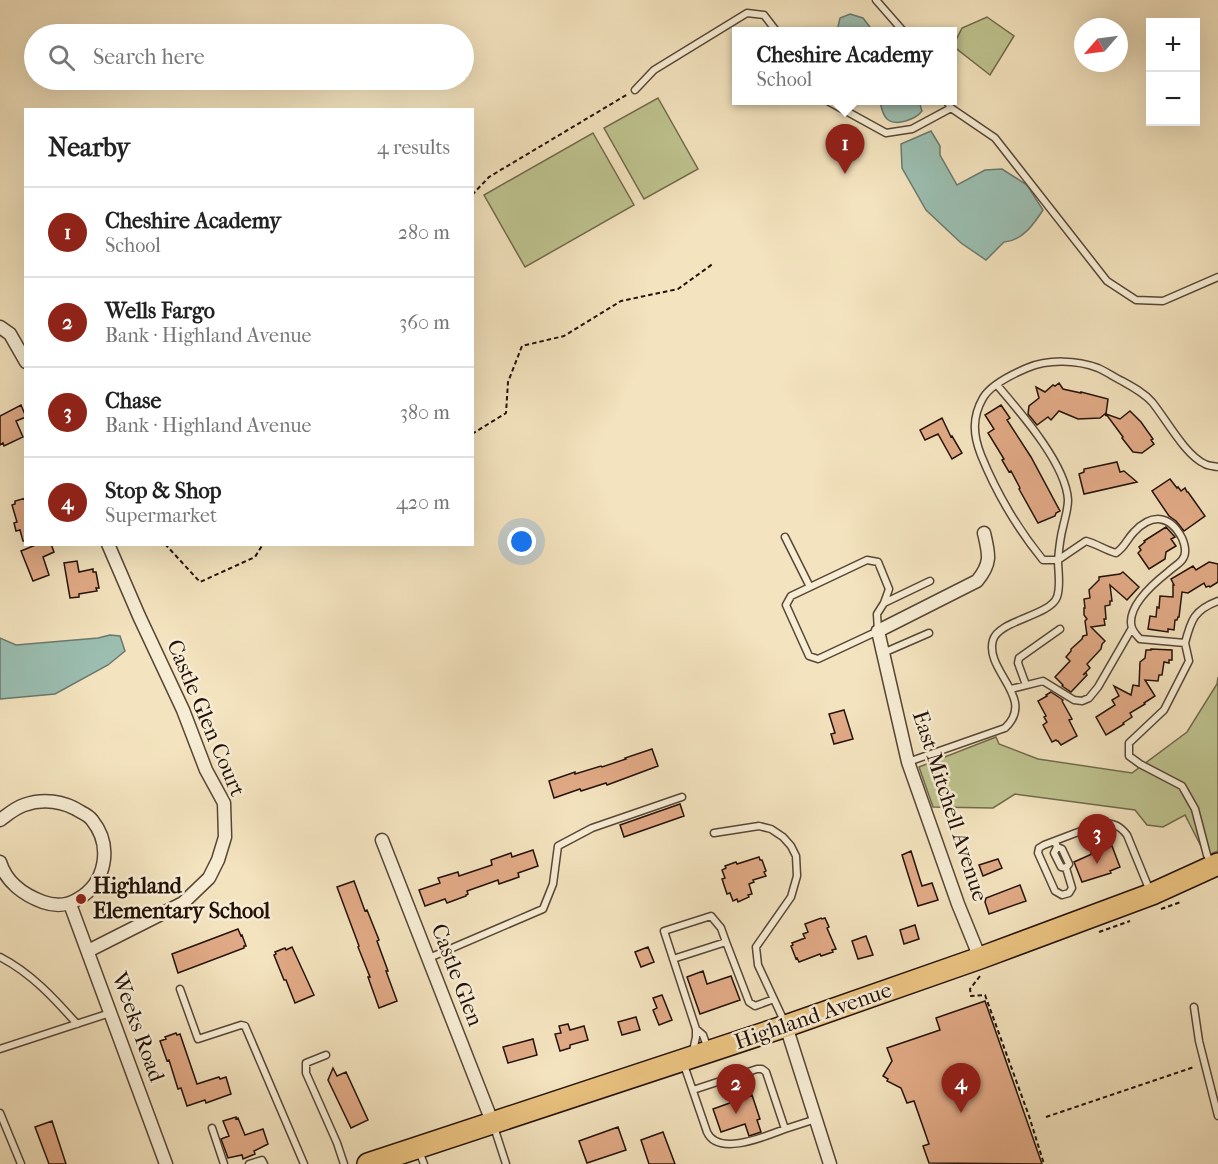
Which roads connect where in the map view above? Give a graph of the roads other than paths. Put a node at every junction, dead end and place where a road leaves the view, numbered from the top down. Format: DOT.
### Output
graph roads {
  1 [pos="876,0"];
  2 [pos="773,27"];
  3 [pos="900,27"];
  4 [pos="635,90"];
  5 [pos="835,105"];
  6 [pos="949,105"];
  7 [pos="951,108"];
  8 [pos="1218,278"];
  9 [pos="5,331"];
  10 [pos="24,359"];
  11 [pos="997,385"];
  12 [pos="1218,467"];
  13 [pos="984,534"];
  14 [pos="785,537"];
  15 [pos="109,546"];
  16 [pos="1058,560"];
  17 [pos="930,581"];
  18 [pos="810,587"];
  19 [pos="1218,602"];
  20 [pos="884,603"];
  21 [pos="1132,628"];
  22 [pos="1060,629"];
  23 [pos="879,631"];
  24 [pos="929,633"];
  25 [pos="1185,643"];
  26 [pos="883,653"];
  27 [pos="1026,685"];
  28 [pos="1011,689"];
  29 [pos="909,762"];
  30 [pos="682,797"];
  31 [pos="0,820"];
  32 [pos="714,833"];
  33 [pos="382,840"];
  34 [pos="1056,844"];
  35 [pos="0,862"];
  36 [pos="1216,866"];
  37 [pos="1152,894"];
  38 [pos="70,904"];
  39 [pos="726,942"];
  40 [pos="87,951"];
  41 [pos="0,957"];
  42 [pos="428,958"];
  43 [pos="673,959"];
  44 [pos="981,966"];
  45 [pos="180,989"];
  46 [pos="774,999"];
  47 [pos="1194,1007"];
  48 [pos="110,1013"];
  49 [pos="77,1024"];
  50 [pos="786,1026"];
  51 [pos="696,1029"];
  52 [pos="0,1049"];
  53 [pos="327,1055"];
  54 [pos="694,1057"];
  55 [pos="693,1090"];
  56 [pos="0,1113"];
  57 [pos="1218,1116"];
  58 [pos="816,1119"];
  59 [pos="493,1124"];
  60 [pos="212,1128"];
  61 [pos="785,1129"];
  62 [pos="421,1156"];
  63 [pos="21,1164"];
  64 [pos="166,1164"];
  65 [pos="224,1164"];
  66 [pos="249,1164"];
  67 [pos="264,1164"];
  68 [pos="304,1164"];
  69 [pos="344,1164"];
  70 [pos="368,1164"];
  71 [pos="506,1164"];
  72 [pos="830,1164"];
  1 -- 3 [label="lane"];
  2 -- 4 [label="lane"];
  5 -- 7 [label="lane"];
  6 -- 7 [label="lane"];
  7 -- 8 [label="lane"];
  9 -- 10 [label="street"];
  11 -- 12 [label="lane"];
  11 -- 16 [label="lane"];
  11 -- 16 [label="lane"];
  13 -- 23 [label="street"];
  14 -- 18 [label="lane"];
  15 -- 40 [label="street, Castle Glen Court"];
  16 -- 21 [label="lane"];
  16 -- 28 [label="lane"];
  17 -- 20 [label="lane"];
  18 -- 20 [label="lane"];
  18 -- 23 [label="lane"];
  19 -- 25 [label="lane"];
  20 -- 23 [label="lane"];
  21 -- 25 [label="lane"];
  21 -- 27 [label="lane"];
  22 -- 27 [label="lane"];
  23 -- 26 [label="street, East Mitchell Avenue"];
  24 -- 26 [label="lane"];
  25 -- 36 [label="lane"];
  26 -- 29 [label="street, East Mitchell Avenue"];
  27 -- 28 [label="lane"];
  28 -- 29 [label="lane"];
  29 -- 44 [label="street, East Mitchell Avenue"];
  30 -- 42 [label="lane"];
  31 -- 38 [label="street"];
  32 -- 46 [label="lane"];
  33 -- 42 [label="street, Castle Glen"];
  34 -- 34 [label="lane"];
  34 -- 37 [label="lane"];
  35 -- 38 [label="street"];
  36 -- 37 [label="highway, Highland Avenue"];
  37 -- 44 [label="highway, Highland Avenue"];
  38 -- 40 [label="street, Weeks Road"];
  39 -- 43 [label="lane"];
  39 -- 43 [label="lane"];
  39 -- 46 [label="lane"];
  40 -- 48 [label="street, Weeks Road"];
  41 -- 49 [label="lane"];
  42 -- 59 [label="street, Castle Glen"];
  43 -- 51 [label="lane"];
  44 -- 50 [label="highway, Highland Avenue"];
  45 -- 68 [label="lane"];
  46 -- 50 [label="lane"];
  47 -- 57 [label="lane"];
  48 -- 49 [label="lane"];
  48 -- 64 [label="street, Weeks Road"];
  49 -- 52 [label="lane"];
  50 -- 54 [label="highway, Highland Avenue"];
  50 -- 58 [label="street"];
  51 -- 54 [label="lane"];
  51 -- 54 [label="lane"];
  53 -- 69 [label="lane"];
  54 -- 55 [label="lane"];
  54 -- 59 [label="highway, Highland Avenue"];
  55 -- 61 [label="lane"];
  55 -- 61 [label="lane"];
  56 -- 63 [label="lane"];
  58 -- 61 [label="lane"];
  58 -- 72 [label="street"];
  59 -- 62 [label="highway, Highland Avenue"];
  59 -- 71 [label="lane"];
  60 -- 65 [label="lane"];
  62 -- 70 [label="highway, Highland Avenue"];
  66 -- 67 [label="lane"];
}
